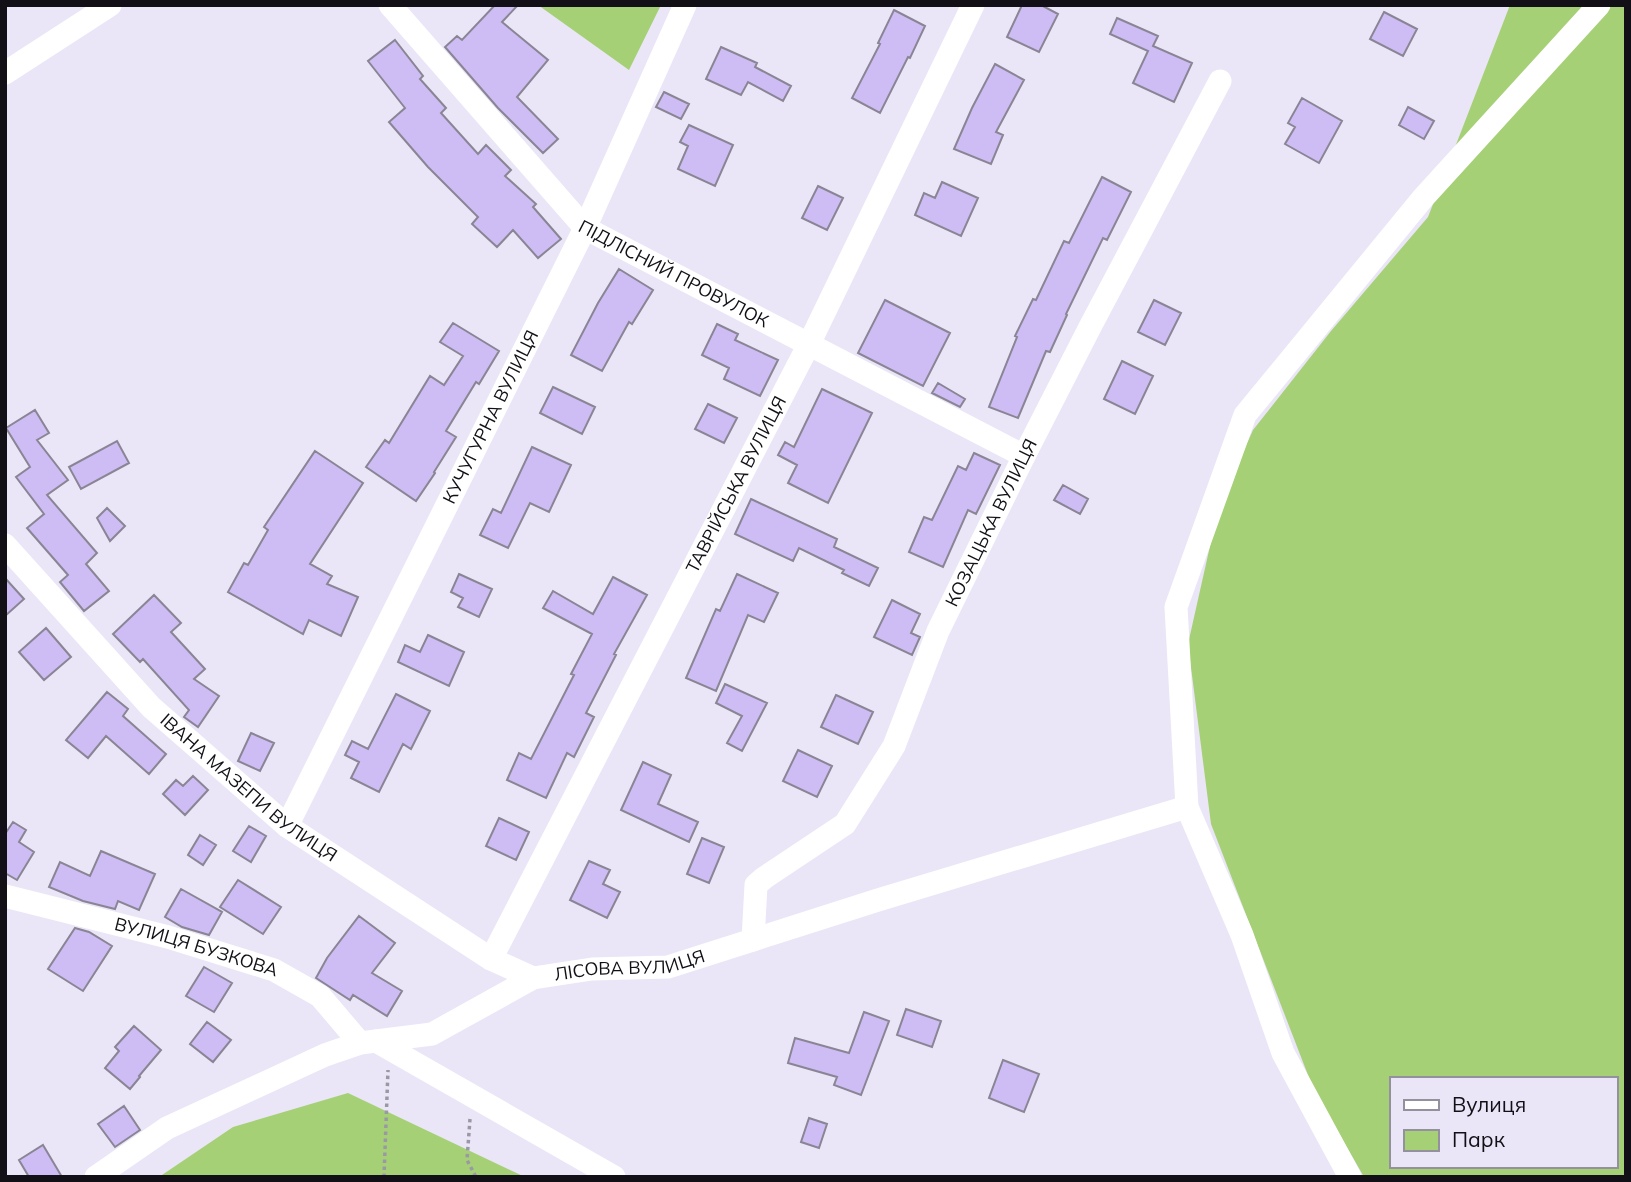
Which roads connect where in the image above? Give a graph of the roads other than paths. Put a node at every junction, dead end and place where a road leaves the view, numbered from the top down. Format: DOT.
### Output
graph roads {
  1 [pos="110,5"];
  2 [pos="390,5"];
  3 [pos="685,5"];
  4 [pos="973,5"];
  5 [pos="1599,5"];
  6 [pos="5,73"];
  7 [pos="1220,81"];
  8 [pos="585,228"];
  9 [pos="809,344"];
  10 [pos="1024,456"];
  11 [pos="8,552"];
  12 [pos="1187,807"];
  13 [pos="287,826"];
  14 [pos="5,896"];
  15 [pos="753,940"];
  16 [pos="491,959"];
  17 [pos="533,978"];
  18 [pos="375,1044"];
  19 [pos="96,1177"];
  20 [pos="614,1177"];
  21 [pos="1350,1177"];
  1 -- 6 [label="street"];
  2 -- 8 [label="street, ПІДЛІСНИЙ ПРОВУЛОК"];
  3 -- 8 [label="street, КУЧУГУРНА ВУЛИЦЯ"];
  4 -- 9 [label="street, ТАВРІЙСЬКА ВУЛИЦЯ"];
  5 -- 12 [label="street"];
  7 -- 10 [label="street, КОЗАЦЬКА ВУЛИЦЯ"];
  8 -- 9 [label="street, ПІДЛІСНИЙ ПРОВУЛОК"];
  8 -- 13 [label="street, КУЧУГУРНА ВУЛИЦЯ"];
  9 -- 10 [label="street, ПІДЛІСНИЙ ПРОВУЛОК"];
  9 -- 16 [label="street, ТАВРІЙСЬКА ВУЛИЦЯ"];
  10 -- 15 [label="street, КОЗАЦЬКА ВУЛИЦЯ"];
  11 -- 13 [label="street, ІВАНА МАЗЕПИ ВУЛИЦЯ"];
  12 -- 15 [label="street, ЛІСОВА ВУЛИЦЯ"];
  12 -- 21 [label="street"];
  13 -- 16 [label="street, ІВАНА МАЗЕПИ ВУЛИЦЯ"];
  14 -- 18 [label="street, ВУЛИЦЯ БУЗКОВА"];
  15 -- 17 [label="street, ЛІСОВА ВУЛИЦЯ"];
  16 -- 17 [label="street, ІВАНА МАЗЕПИ ВУЛИЦЯ"];
  17 -- 18 [label="street, ЛІСОВА ВУЛИЦЯ"];
  18 -- 19 [label="street, ЛІСОВА ВУЛИЦЯ"];
  18 -- 20 [label="street, ВУЛИЦЯ БУЗКОВА"];
}
